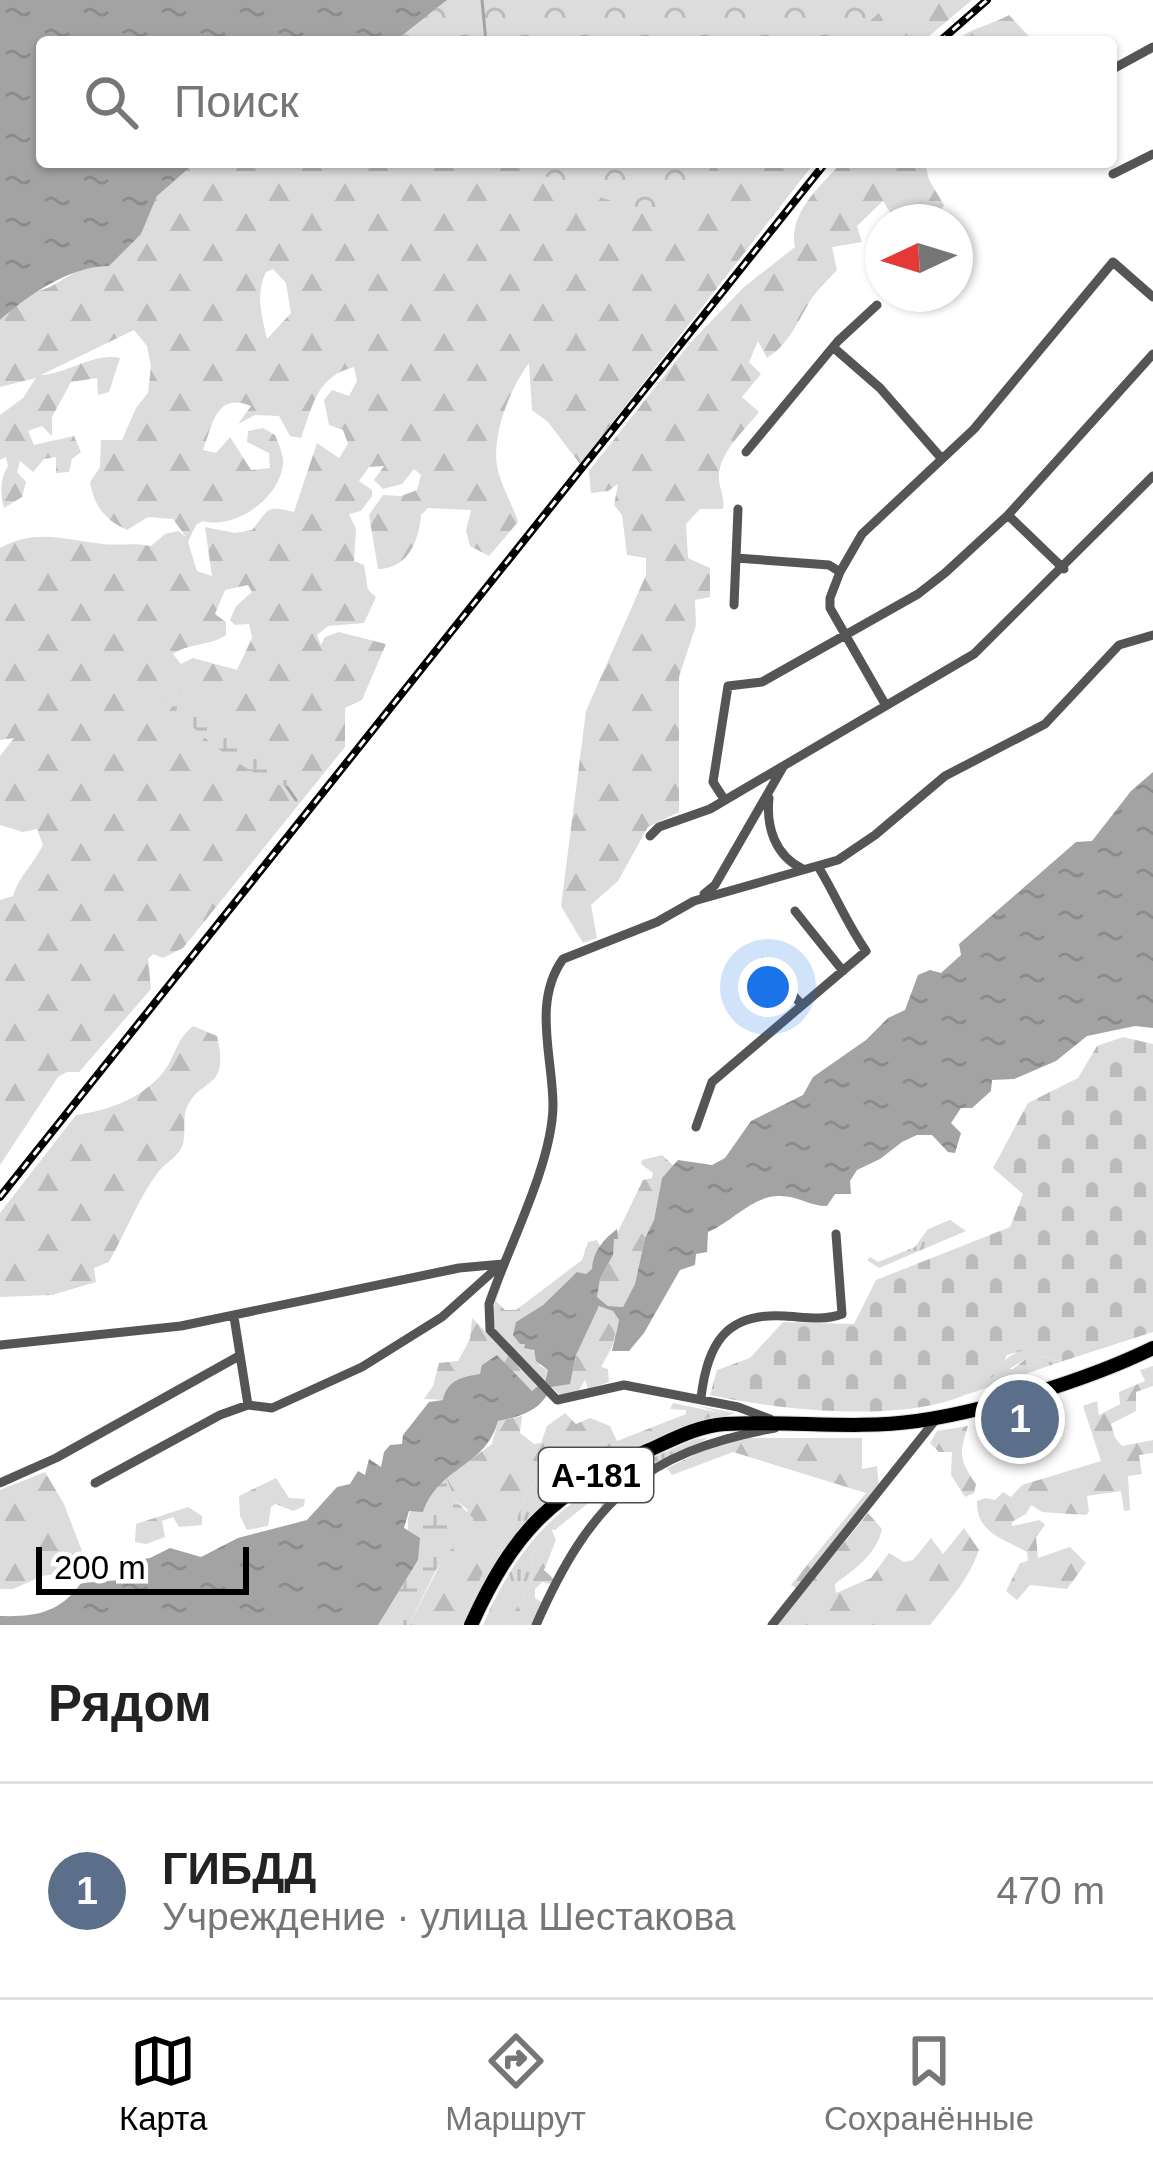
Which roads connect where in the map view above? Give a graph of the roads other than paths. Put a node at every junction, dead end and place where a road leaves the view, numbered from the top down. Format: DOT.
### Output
graph roads {
  1 [pos="1153,47"];
  2 [pos="1117,67"];
  3 [pos="1153,154"];
  4 [pos="1113,174"];
  5 [pos="1153,297"];
  6 [pos="870,312"];
  7 [pos="834,348"];
  8 [pos="1153,354"];
  9 [pos="746,452"];
  10 [pos="942,459"];
  11 [pos="1153,476"];
  12 [pos="738,509"];
  13 [pos="1008,514"];
  14 [pos="736,558"];
  15 [pos="1064,569"];
  16 [pos="840,572"];
  17 [pos="734,605"];
  18 [pos="1153,635"];
  19 [pos="844,636"];
  20 [pos="885,704"];
  21 [pos="787,763"];
  22 [pos="772,784"];
  23 [pos="724,799"];
  24 [pos="650,836"];
  25 [pos="813,869"];
  26 [pos="694,901"];
  27 [pos="795,910"];
  28 [pos="763,962"];
  29 [pos="843,970"];
  30 [pos="802,1005"];
  31 [pos="696,1127"];
  32 [pos="836,1234"];
  33 [pos="502,1264"];
  34 [pos="234,1317"];
  35 [pos="0,1345"];
  36 [pos="1153,1348"];
  37 [pos="239,1356"];
  38 [pos="700,1398"];
  39 [pos="248,1406"];
  40 [pos="938,1418"];
  41 [pos="787,1426"];
  42 [pos="0,1483"];
  43 [pos="94,1483"];
  44 [pos="471,1625"];
  45 [pos="536,1625"];
  46 [pos="772,1625"];
  1 -- 2 [label="street"];
  3 -- 4 [label="street"];
  5 -- 10 [label="street"];
  6 -- 7 [label="street"];
  7 -- 9 [label="street"];
  7 -- 10 [label="street"];
  8 -- 13 [label="street"];
  10 -- 16 [label="street"];
  11 -- 15 [label="street"];
  12 -- 14 [label="street"];
  13 -- 15 [label="street"];
  13 -- 19 [label="street"];
  14 -- 16 [label="street"];
  14 -- 17 [label="street"];
  15 -- 20 [label="street"];
  16 -- 19 [label="street"];
  18 -- 25 [label="street"];
  19 -- 20 [label="street"];
  19 -- 23 [label="street"];
  20 -- 21 [label="street"];
  21 -- 22 [label="street"];
  21 -- 23 [label="street"];
  22 -- 25 [label="street"];
  22 -- 26 [label="street"];
  23 -- 24 [label="street"];
  25 -- 26 [label="street"];
  25 -- 29 [label="street"];
  26 -- 33 [label="street"];
  27 -- 29 [label="street"];
  28 -- 30 [label="street"];
  29 -- 30 [label="street"];
  30 -- 31 [label="street"];
  32 -- 38 [label="street"];
  33 -- 34 [label="street"];
  33 -- 38 [label="street"];
  33 -- 39 [label="street"];
  34 -- 35 [label="street"];
  34 -- 37 [label="street"];
  36 -- 40 [label="main road, А-181"];
  37 -- 39 [label="street"];
  37 -- 42 [label="street"];
  38 -- 41 [label="street"];
  39 -- 43 [label="street"];
  40 -- 41 [label="main road, А-181"];
  40 -- 46 [label="street"];
  41 -- 44 [label="main road, А-181"];
  41 -- 45 [label="street"];
}
